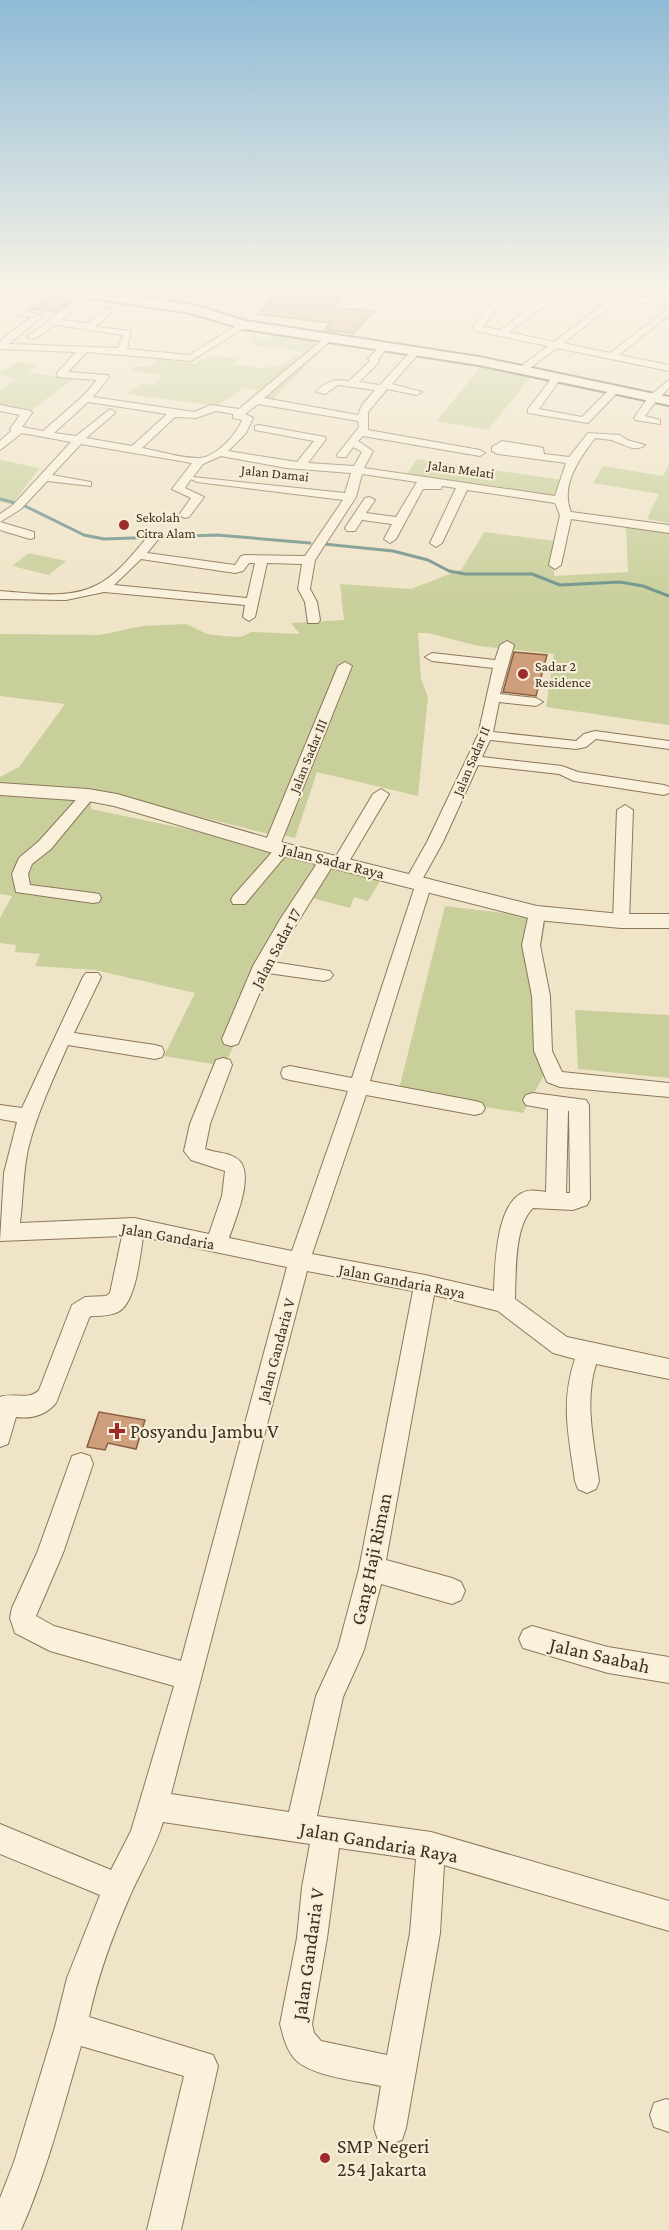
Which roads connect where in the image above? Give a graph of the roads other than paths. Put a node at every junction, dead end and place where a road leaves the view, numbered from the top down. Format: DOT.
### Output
graph roads {
  1 [pos="88,396"];
  2 [pos="260,396"];
  3 [pos="376,396"];
  4 [pos="543,396"];
  5 [pos="609,396"];
  6 [pos="644,396"];
  7 [pos="653,398"];
  8 [pos="86,399"];
  9 [pos="255,400"];
  10 [pos="669,401"];
  11 [pos="0,408"];
  12 [pos="145,410"];
  13 [pos="111,412"];
  14 [pos="239,412"];
  15 [pos="173,414"];
  16 [pos="190,417"];
  17 [pos="363,419"];
  18 [pos="656,422"];
  19 [pos="259,428"];
  20 [pos="19,430"];
  21 [pos="46,434"];
  22 [pos="356,437"];
  23 [pos="78,440"];
  24 [pos="639,445"];
  25 [pos="0,447"];
  26 [pos="136,448"];
  27 [pos="220,453"];
  28 [pos="480,453"];
  29 [pos="342,455"];
  30 [pos="539,457"];
  31 [pos="200,461"];
  32 [pos="572,462"];
  33 [pos="301,465"];
  34 [pos="357,470"];
  35 [pos="43,477"];
  36 [pos="196,479"];
  37 [pos="87,484"];
  38 [pos="462,488"];
  39 [pos="350,497"];
  40 [pos="369,500"];
  41 [pos="560,500"];
  42 [pos="185,515"];
  43 [pos="566,515"];
  44 [pos="359,516"];
  45 [pos="0,519"];
  46 [pos="400,521"];
  47 [pos="0,526"];
  48 [pos="351,528"];
  49 [pos="669,529"];
  50 [pos="30,535"];
  51 [pos="155,536"];
  52 [pos="390,539"];
  53 [pos="436,543"];
  54 [pos="139,555"];
  55 [pos="262,560"];
  56 [pos="309,560"];
  57 [pos="555,565"];
  58 [pos="103,588"];
  59 [pos="0,595"];
  60 [pos="252,602"];
  61 [pos="249,617"];
  62 [pos="313,620"];
  63 [pos="507,645"];
  64 [pos="432,657"];
  65 [pos="500,665"];
  66 [pos="345,666"];
  67 [pos="493,697"];
  68 [pos="536,702"];
  69 [pos="484,735"];
  70 [pos="669,745"];
  71 [pos="473,760"];
  72 [pos="0,789"];
  73 [pos="664,790"];
  74 [pos="381,794"];
  75 [pos="88,795"];
  76 [pos="625,810"];
  77 [pos="278,847"];
  78 [pos="334,862"];
  79 [pos="419,882"];
  80 [pos="93,898"];
  81 [pos="239,900"];
  82 [pos="537,913"];
  83 [pos="621,921"];
  84 [pos="669,921"];
  85 [pos="262,966"];
  86 [pos="324,975"];
  87 [pos="92,977"];
  88 [pos="64,1038"];
  89 [pos="231,1039"];
  90 [pos="155,1052"];
  91 [pos="223,1065"];
  92 [pos="290,1073"];
  93 [pos="357,1085"];
  94 [pos="669,1090"];
  95 [pos="533,1100"];
  96 [pos="475,1108"];
  97 [pos="0,1112"];
  98 [pos="28,1116"];
  99 [pos="134,1227"];
  100 [pos="5,1231"];
  101 [pos="216,1244"];
  102 [pos="299,1261"];
  103 [pos="425,1284"];
  104 [pos="504,1303"];
  105 [pos="588,1353"];
  106 [pos="669,1369"];
  107 [pos="3,1405"];
  108 [pos="0,1436"];
  109 [pos="81,1464"];
  110 [pos="587,1480"];
  111 [pos="372,1569"];
  112 [pos="452,1591"];
  113 [pos="532,1639"];
  114 [pos="669,1670"];
  115 [pos="190,1677"];
  116 [pos="153,1806"];
  117 [pos="313,1830"];
  118 [pos="0,1839"];
  119 [pos="431,1847"];
  120 [pos="118,1888"];
  121 [pos="669,1916"];
  122 [pos="71,2026"];
  123 [pos="400,2074"];
  124 [pos="390,2128"];
  125 [pos="3,2230"];
  126 [pos="164,2230"];
  1 -- 8 [label="street"];
  2 -- 9 [label="street"];
  3 -- 17 [label="street"];
  4 -- 5 [label="street"];
  6 -- 7 [label="main road"];
  7 -- 10 [label="main road"];
  7 -- 18 [label="street"];
  8 -- 14 [label="street"];
  8 -- 21 [label="street"];
  9 -- 14 [label="street"];
  9 -- 17 [label="street"];
  11 -- 20 [label="street"];
  12 -- 15 [label="street"];
  13 -- 23 [label="street"];
  14 -- 27 [label="street"];
  15 -- 16 [label="street"];
  15 -- 26 [label="street"];
  17 -- 22 [label="street"];
  19 -- 33 [label="street"];
  20 -- 21 [label="street"];
  20 -- 25 [label="street"];
  21 -- 23 [label="street"];
  22 -- 28 [label="street"];
  22 -- 29 [label="street"];
  22 -- 34 [label="street"];
  23 -- 26 [label="street"];
  23 -- 35 [label="street"];
  24 -- 32 [label="street"];
  26 -- 31 [label="street"];
  27 -- 31 [label="street"];
  27 -- 33 [label="street, Jalan Melati"];
  30 -- 32 [label="street"];
  31 -- 42 [label="street"];
  32 -- 41 [label="street"];
  33 -- 34 [label="street, Jalan Melati"];
  34 -- 38 [label="street, Jalan Melati"];
  34 -- 39 [label="street"];
  35 -- 37 [label="street"];
  35 -- 45 [label="street"];
  36 -- 39 [label="street, Jalan Damai"];
  38 -- 41 [label="street, Jalan Melati"];
  38 -- 46 [label="street"];
  38 -- 53 [label="street"];
  39 -- 56 [label="street"];
  40 -- 44 [label="street"];
  41 -- 43 [label="street"];
  43 -- 49 [label="street"];
  43 -- 57 [label="street"];
  44 -- 46 [label="street"];
  44 -- 48 [label="street"];
  46 -- 52 [label="street"];
  47 -- 50 [label="street"];
  51 -- 54 [label="street"];
  54 -- 55 [label="street"];
  54 -- 58 [label="street"];
  55 -- 56 [label="street"];
  55 -- 60 [label="street"];
  56 -- 62 [label="street"];
  58 -- 59 [label="street"];
  58 -- 60 [label="street"];
  60 -- 61 [label="street"];
  63 -- 65 [label="street, Jalan Sadar II"];
  64 -- 65 [label="street"];
  65 -- 67 [label="street, Jalan Sadar II"];
  66 -- 77 [label="street, Jalan Sadar III"];
  67 -- 68 [label="street"];
  67 -- 69 [label="street, Jalan Sadar II"];
  69 -- 70 [label="street"];
  69 -- 71 [label="street, Jalan Sadar II"];
  71 -- 73 [label="street"];
  71 -- 79 [label="street, Jalan Sadar II"];
  72 -- 75 [label="street, Jalan Sadar Raya"];
  74 -- 78 [label="street, Jalan Sadar 17"];
  75 -- 77 [label="street, Jalan Sadar Raya"];
  75 -- 80 [label="street"];
  76 -- 83 [label="street"];
  77 -- 78 [label="street, Jalan Sadar Raya"];
  77 -- 81 [label="street, Jalan Sadar III"];
  78 -- 79 [label="street, Jalan Sadar Raya"];
  78 -- 85 [label="street, Jalan Sadar 17"];
  79 -- 82 [label="street, Jalan Sadar Raya"];
  79 -- 93 [label="street, Jalan Gandaria V"];
  82 -- 83 [label="street, Jalan Sadar Raya"];
  82 -- 94 [label="street"];
  83 -- 84 [label="street, Jalan Sadar Raya"];
  85 -- 86 [label="street"];
  85 -- 89 [label="street, Jalan Sadar 17"];
  87 -- 88 [label="street"];
  88 -- 90 [label="street"];
  88 -- 98 [label="street"];
  91 -- 101 [label="street"];
  92 -- 93 [label="street"];
  93 -- 96 [label="street"];
  93 -- 102 [label="street, Jalan Gandaria V"];
  95 -- 104 [label="street"];
  97 -- 98 [label="street"];
  98 -- 100 [label="street"];
  99 -- 100 [label="street, Jalan Gandaria"];
  99 -- 101 [label="street, Jalan Gandaria"];
  99 -- 107 [label="street"];
  101 -- 102 [label="street, Jalan Gandaria"];
  102 -- 103 [label="street, Jalan Gandaria Raya"];
  102 -- 115 [label="street, Jalan Gandaria V"];
  103 -- 104 [label="street, Jalan Gandaria Raya"];
  103 -- 111 [label="street, Gang Haji Riman"];
  104 -- 105 [label="street"];
  105 -- 106 [label="street"];
  105 -- 110 [label="street"];
  107 -- 108 [label="street"];
  109 -- 115 [label="street"];
  111 -- 112 [label="street"];
  111 -- 117 [label="street, Gang Haji Riman"];
  113 -- 114 [label="street, Jalan Saabah"];
  115 -- 116 [label="street, Jalan Gandaria V"];
  116 -- 117 [label="street, Jalan Gandaria Raya"];
  116 -- 120 [label="street, Jalan Gandaria V"];
  117 -- 119 [label="street, Jalan Gandaria Raya"];
  117 -- 123 [label="street, Jalan Gandaria V"];
  118 -- 120 [label="street"];
  119 -- 121 [label="street, Jalan Gandaria Raya"];
  119 -- 123 [label="street"];
  120 -- 122 [label="street, Jalan Gandaria V"];
  122 -- 125 [label="street, Jalan Gandaria V"];
  122 -- 126 [label="street"];
  123 -- 124 [label="street"];
}
